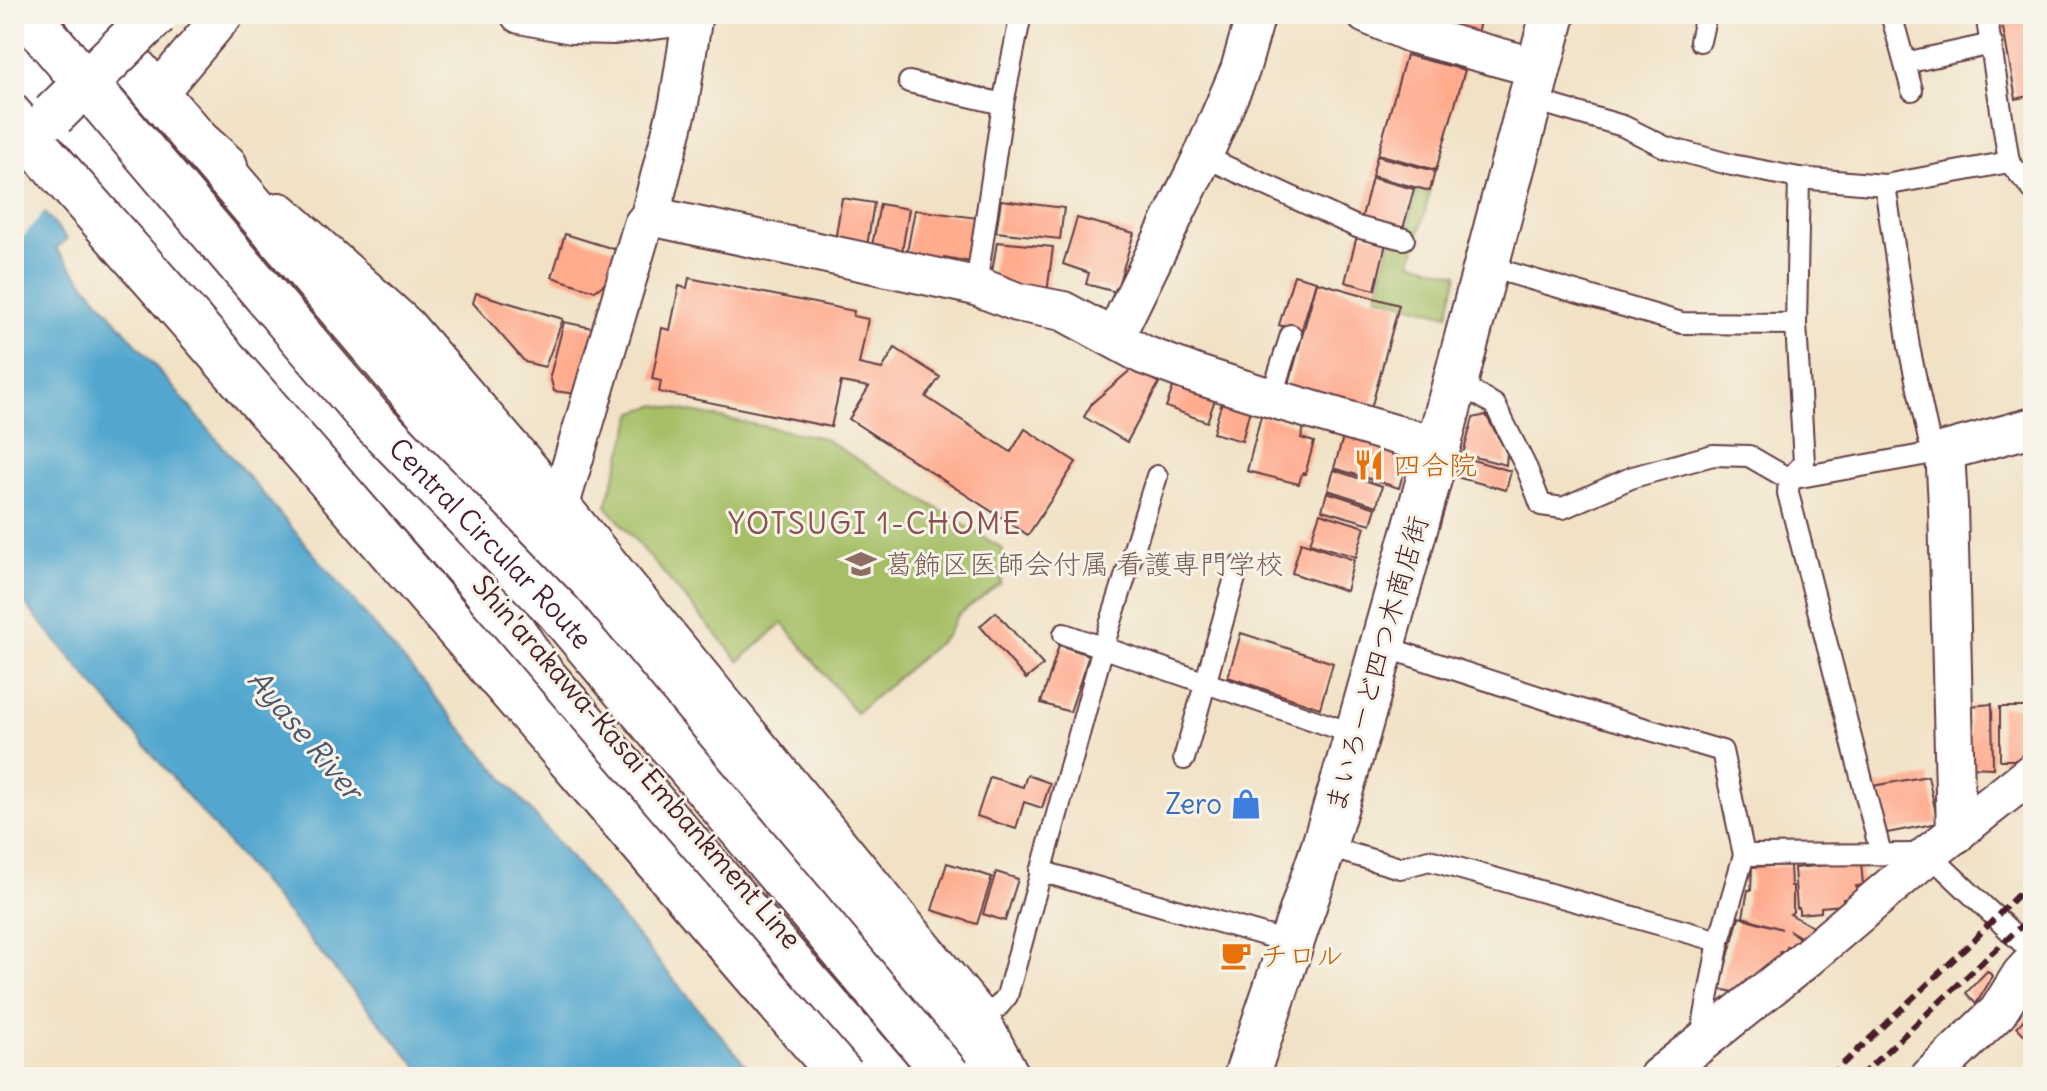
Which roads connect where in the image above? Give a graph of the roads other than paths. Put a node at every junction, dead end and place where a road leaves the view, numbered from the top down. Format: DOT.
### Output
graph roads {
  1 [pos="27,14"];
  2 [pos="87,14"];
  3 [pos="114,14"];
  4 [pos="156,14"];
  5 [pos="224,14"];
  6 [pos="520,14"];
  7 [pos="693,14"];
  8 [pos="1021,14"];
  9 [pos="1256,14"];
  10 [pos="1366,14"];
  11 [pos="1553,14"];
  12 [pos="1706,14"];
  13 [pos="1891,14"];
  14 [pos="1986,14"];
  15 [pos="1700,41"];
  16 [pos="1992,44"];
  17 [pos="14,50"];
  18 [pos="1905,63"];
  19 [pos="909,82"];
  20 [pos="1534,83"];
  21 [pos="1912,90"];
  22 [pos="156,95"];
  23 [pos="1003,104"];
  24 [pos="34,118"];
  25 [pos="197,141"];
  26 [pos="1203,156"];
  27 [pos="2009,162"];
  28 [pos="14,163"];
  29 [pos="1799,178"];
  30 [pos="1885,185"];
  31 [pos="2033,190"];
  32 [pos="650,216"];
  33 [pos="1404,239"];
  34 [pos="1486,266"];
  35 [pos="976,286"];
  36 [pos="1796,324"];
  37 [pos="1291,335"];
  38 [pos="1114,338"];
  39 [pos="1455,381"];
  40 [pos="1271,398"];
  41 [pos="2033,427"];
  42 [pos="1438,447"];
  43 [pos="1945,451"];
  44 [pos="1157,476"];
  45 [pos="1789,479"];
  46 [pos="559,508"];
  47 [pos="1238,567"];
  48 [pos="484,587"];
  49 [pos="1064,634"];
  50 [pos="1382,646"];
  51 [pos="1103,647"];
  52 [pos="1204,681"];
  53 [pos="1357,735"];
  54 [pos="1184,759"];
  55 [pos="2033,772"];
  56 [pos="1943,844"];
  57 [pos="1324,846"];
  58 [pos="1881,854"];
  59 [pos="1744,855"];
  60 [pos="1040,871"];
  61 [pos="1719,941"];
  62 [pos="1292,943"];
  63 [pos="2033,953"];
  64 [pos="2033,962"];
  65 [pos="975,1016"];
  66 [pos="1700,1042"];
  67 [pos="843,1077"];
  68 [pos="889,1077"];
  69 [pos="913,1077"];
  70 [pos="949,1077"];
  71 [pos="996,1077"];
  72 [pos="1008,1077"];
  73 [pos="1030,1077"];
  74 [pos="1246,1077"];
  75 [pos="1658,1077"];
  76 [pos="1930,1077"];
  1 -- 70 [label="main road, Central Circular Route, bridge"];
  2 -- 22 [label="main road"];
  3 -- 24 [label="main road, bridge"];
  4 -- 24 [label="main road, bridge"];
  5 -- 22 [label="street"];
  6 -- 7 [label="street"];
  7 -- 32 [label="street"];
  8 -- 23 [label="lane"];
  9 -- 26 [label="street"];
  10 -- 20 [label="street"];
  11 -- 20 [label="main road, まいろーど四つ木商店街"];
  12 -- 15 [label="lane"];
  13 -- 18 [label="lane"];
  14 -- 16 [label="lane"];
  16 -- 18 [label="lane"];
  16 -- 27 [label="lane"];
  17 -- 48 [label="main road, Shin'arakawa-Kasai Embankment Line"];
  18 -- 21 [label="lane"];
  19 -- 23 [label="lane"];
  20 -- 29 [label="lane"];
  20 -- 34 [label="main road, まいろーど四つ木商店街"];
  22 -- 25 [label="main road"];
  23 -- 35 [label="lane"];
  24 -- 28 [label="main road"];
  24 -- 67 [label="main road, bridge"];
  25 -- 46 [label="main road"];
  25 -- 71 [label="main road"];
  26 -- 33 [label="lane"];
  26 -- 38 [label="street"];
  27 -- 30 [label="lane"];
  27 -- 31 [label="lane"];
  29 -- 30 [label="lane"];
  29 -- 36 [label="lane"];
  30 -- 43 [label="lane"];
  32 -- 35 [label="street"];
  32 -- 46 [label="street"];
  34 -- 36 [label="lane"];
  34 -- 39 [label="main road, まいろーど四つ木商店街"];
  35 -- 38 [label="street"];
  36 -- 45 [label="lane"];
  37 -- 40 [label="lane"];
  38 -- 40 [label="street"];
  39 -- 42 [label="main road, まいろーど四つ木商店街"];
  39 -- 45 [label="lane"];
  40 -- 42 [label="street"];
  41 -- 43 [label="street"];
  42 -- 50 [label="main road, まいろーど四つ木商店街"];
  43 -- 45 [label="lane"];
  43 -- 56 [label="street"];
  44 -- 51 [label="lane"];
  45 -- 58 [label="lane"];
  46 -- 65 [label="main road"];
  47 -- 52 [label="lane"];
  48 -- 68 [label="main road"];
  48 -- 69 [label="main road, Shin'arakawa-Kasai Embankment Line"];
  49 -- 51 [label="lane"];
  50 -- 53 [label="main road, まいろーど四つ木商店街"];
  50 -- 59 [label="lane"];
  51 -- 52 [label="lane"];
  51 -- 60 [label="lane"];
  52 -- 53 [label="lane"];
  52 -- 54 [label="lane"];
  53 -- 57 [label="main road, まいろーど四つ木商店街"];
  55 -- 56 [label="street"];
  56 -- 58 [label="lane"];
  56 -- 63 [label="lane"];
  56 -- 66 [label="street"];
  57 -- 61 [label="lane"];
  57 -- 62 [label="main road, まいろーど四つ木商店街"];
  58 -- 59 [label="lane"];
  59 -- 61 [label="lane"];
  60 -- 62 [label="lane"];
  60 -- 65 [label="lane"];
  61 -- 66 [label="lane"];
  62 -- 74 [label="main road, まいろーど四つ木商店街"];
  64 -- 76 [label="street"];
  65 -- 72 [label="main road"];
  65 -- 73 [label="main road"];
  66 -- 75 [label="street"];
}
